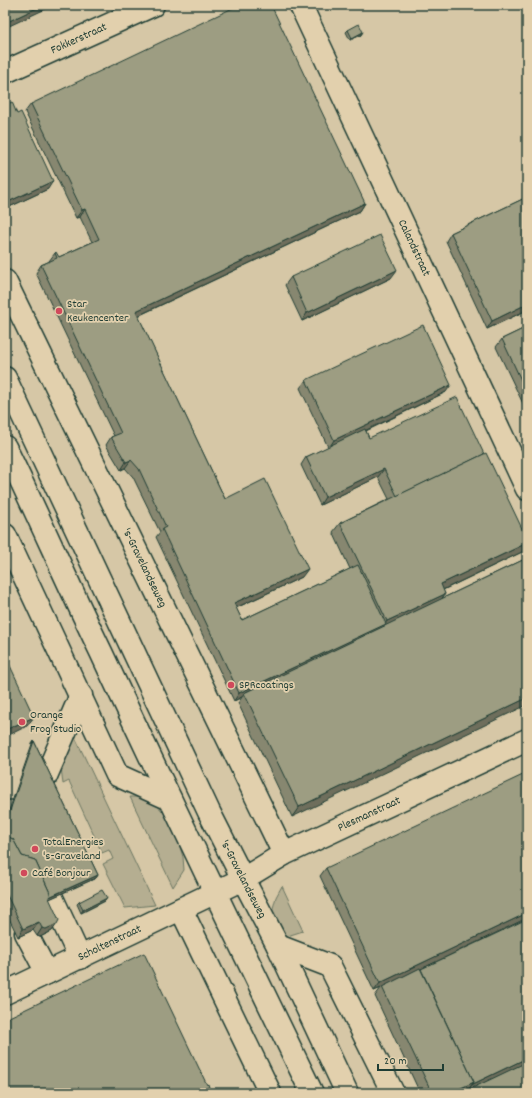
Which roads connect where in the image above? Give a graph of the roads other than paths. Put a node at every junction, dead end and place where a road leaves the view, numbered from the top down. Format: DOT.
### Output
graph roads {
  1 [pos="153,5"];
  2 [pos="302,5"];
  3 [pos="5,72"];
  4 [pos="5,281"];
  5 [pos="5,378"];
  6 [pos="5,447"];
  7 [pos="527,489"];
  8 [pos="5,535"];
  9 [pos="81,695"];
  10 [pos="527,740"];
  11 [pos="170,799"];
  12 [pos="31,811"];
  13 [pos="5,812"];
  14 [pos="21,831"];
  15 [pos="31,852"];
  16 [pos="284,854"];
  17 [pos="243,879"];
  18 [pos="215,893"];
  19 [pos="181,909"];
  20 [pos="26,933"];
  21 [pos="278,946"];
  22 [pos="80,958"];
  23 [pos="47,973"];
  24 [pos="5,993"];
  25 [pos="270,1093"];
  26 [pos="312,1093"];
  27 [pos="347,1093"];
  28 [pos="393,1093"];
  1 -- 3 [label="street, Fokkerstraat"];
  2 -- 7 [label="street, Calandstraat"];
  4 -- 16 [label="street, 's-Gravelandseweg"];
  5 -- 17 [label="street, 's-Gravelandseweg"];
  6 -- 11 [label="street"];
  8 -- 9 [label="street"];
  9 -- 11 [label="street"];
  9 -- 12 [label="street"];
  10 -- 16 [label="street, Plesmanstraat"];
  11 -- 18 [label="street"];
  12 -- 13 [label="street"];
  12 -- 14 [label="street"];
  15 -- 22 [label="street"];
  16 -- 17 [label="street, Plesmanstraat"];
  17 -- 18 [label="street, Plesmanstraat"];
  17 -- 21 [label="street, 's-Gravelandseweg"];
  18 -- 19 [label="street, Scholtenstraat"];
  18 -- 26 [label="street"];
  19 -- 22 [label="street, Scholtenstraat"];
  19 -- 25 [label="street"];
  20 -- 23 [label="street"];
  21 -- 27 [label="street, 's-Gravelandseweg"];
  21 -- 28 [label="street"];
  22 -- 23 [label="street, Scholtenstraat"];
  23 -- 24 [label="street, Scholtenstraat"];
}
